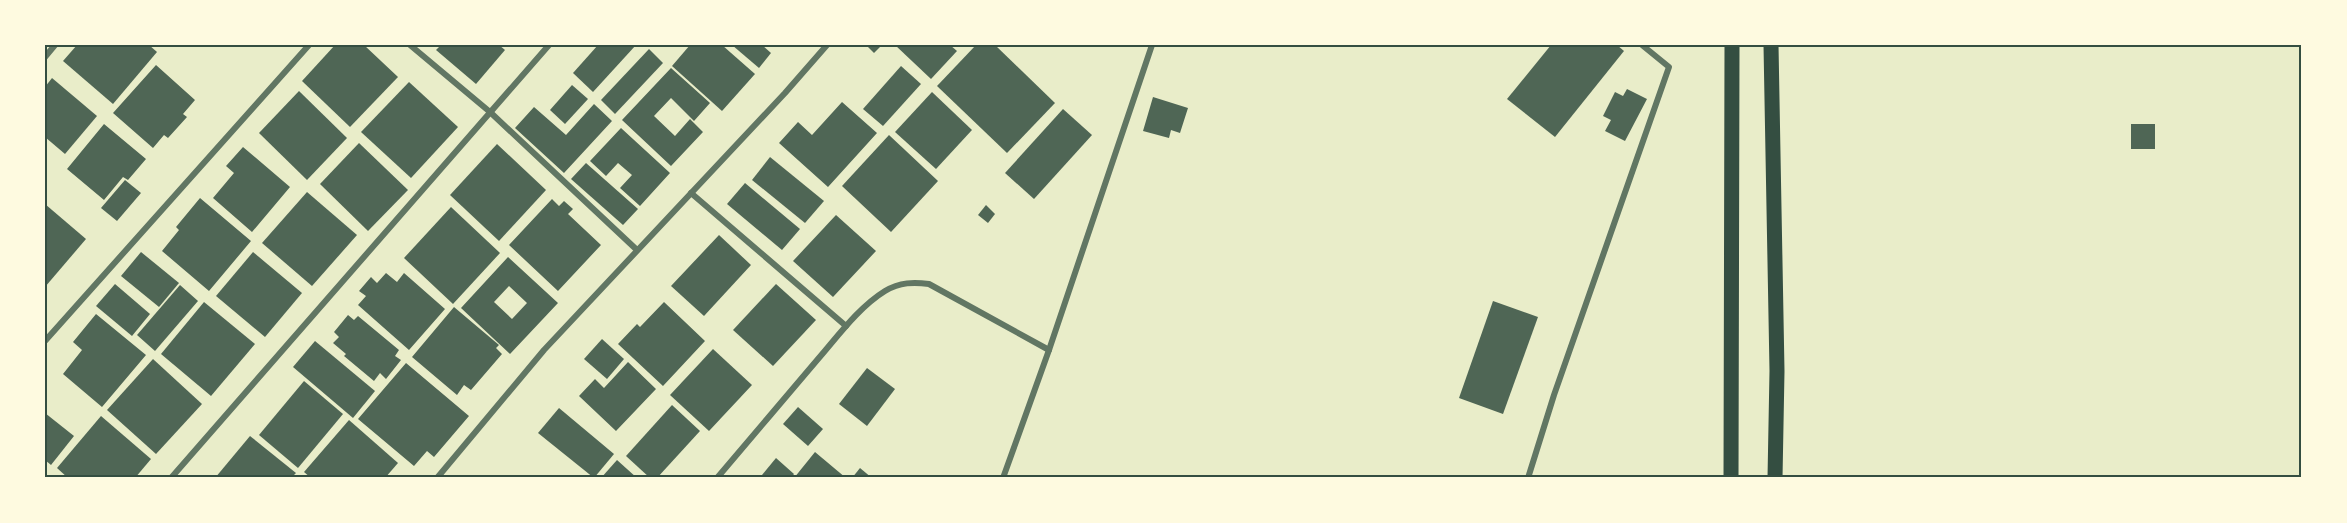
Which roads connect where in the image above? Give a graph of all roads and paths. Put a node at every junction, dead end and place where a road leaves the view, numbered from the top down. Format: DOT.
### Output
graph roads {
  1 [pos="55,45"];
  2 [pos="309,45"];
  3 [pos="410,45"];
  4 [pos="549,45"];
  5 [pos="827,45"];
  6 [pos="1152,45"];
  7 [pos="1642,45"];
  8 [pos="1732,45"];
  9 [pos="1771,45"];
  10 [pos="45,57"];
  11 [pos="490,112"];
  12 [pos="691,193"];
  13 [pos="637,250"];
  14 [pos="846,326"];
  15 [pos="45,341"];
  16 [pos="1049,351"];
  17 [pos="171,478"];
  18 [pos="437,478"];
  19 [pos="717,478"];
  20 [pos="1003,478"];
  21 [pos="1528,478"];
  22 [pos="1731,478"];
  23 [pos="1775,478"];
  1 -- 10 [label="street"];
  2 -- 15 [label="street"];
  3 -- 11 [label="street"];
  4 -- 11 [label="street"];
  5 -- 12 [label="street"];
  6 -- 16 [label="street"];
  7 -- 21 [label="street"];
  8 -- 22 [label="main road"];
  9 -- 23 [label="main road"];
  11 -- 13 [label="street"];
  11 -- 17 [label="street"];
  12 -- 13 [label="street"];
  12 -- 14 [label="street"];
  13 -- 18 [label="street"];
  14 -- 16 [label="street"];
  14 -- 19 [label="street"];
  16 -- 20 [label="street"];
}
